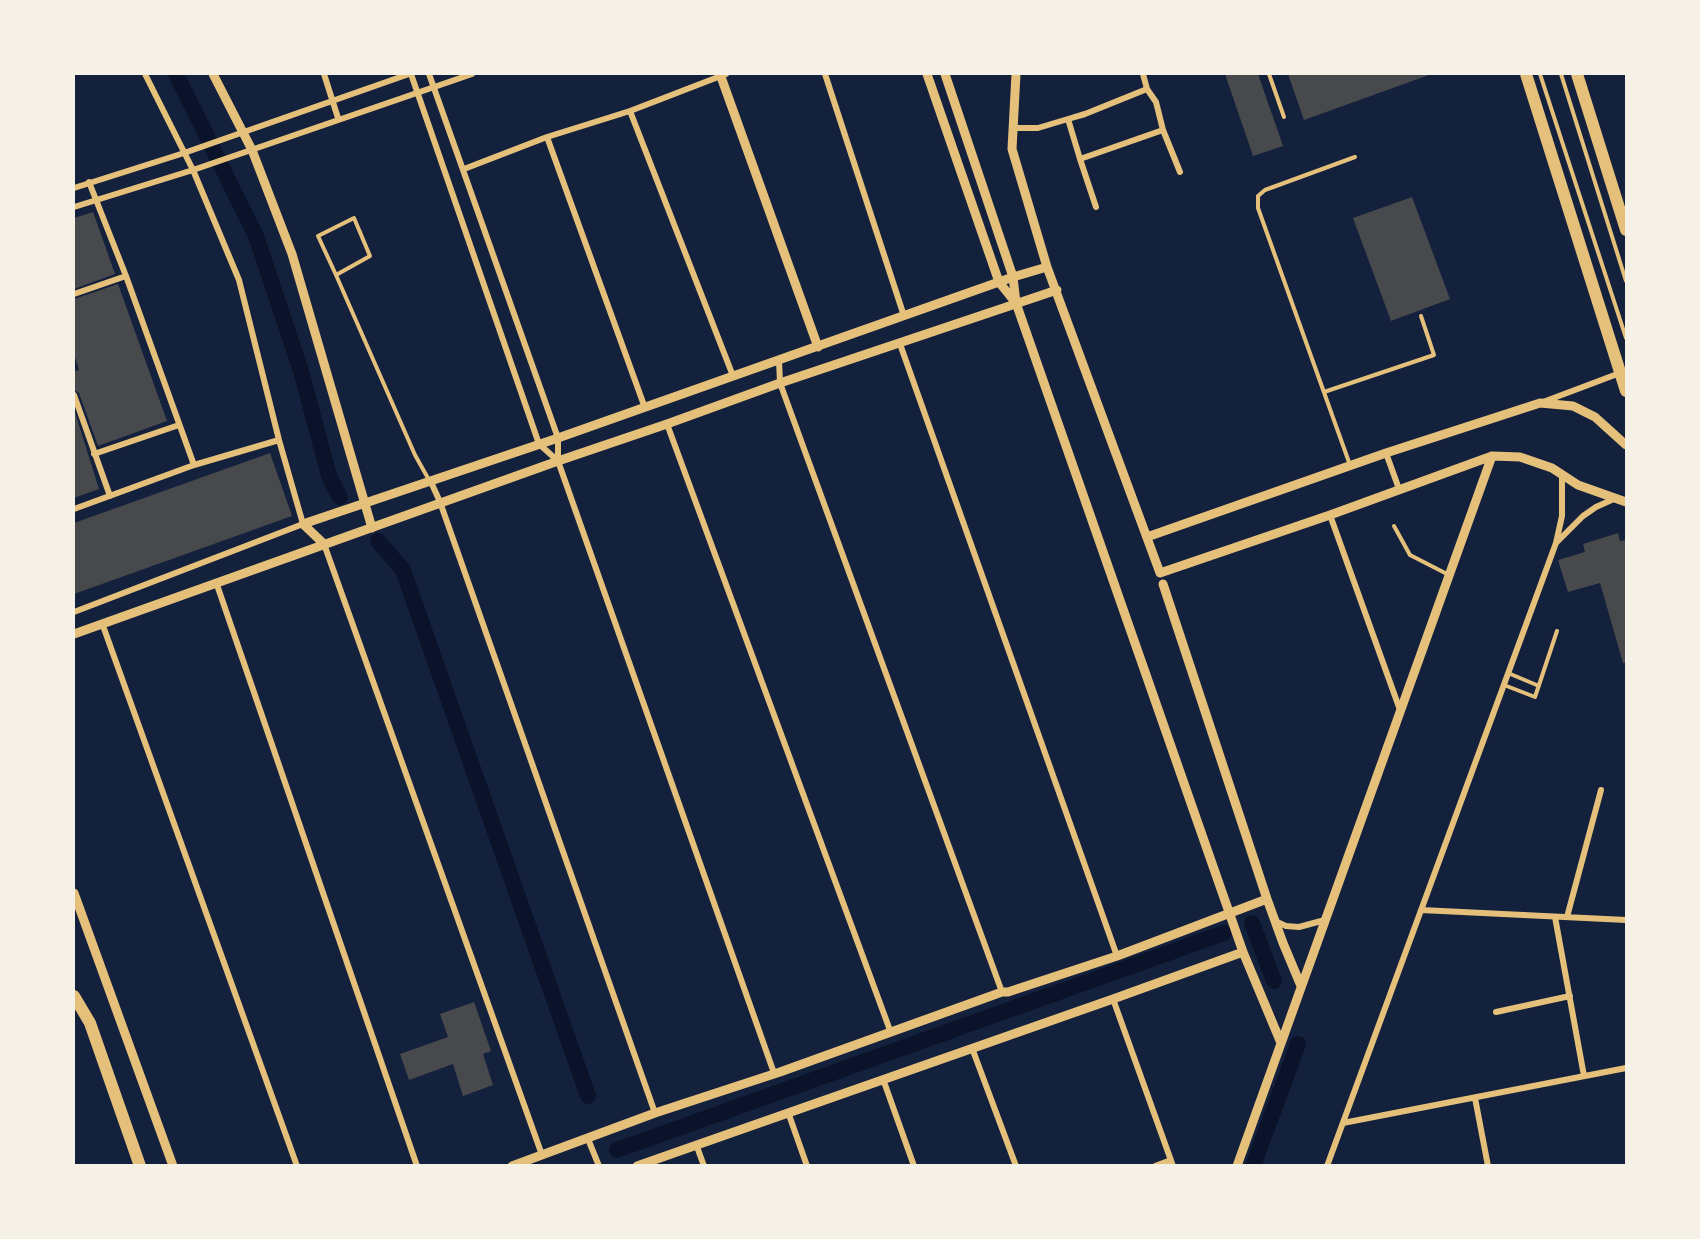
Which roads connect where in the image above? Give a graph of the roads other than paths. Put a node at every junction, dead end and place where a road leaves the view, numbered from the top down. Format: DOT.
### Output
graph roads {
  1 [pos="145,74"];
  2 [pos="213,74"];
  3 [pos="324,74"];
  4 [pos="410,74"];
  5 [pos="429,74"];
  6 [pos="472,74"];
  7 [pos="722,74"];
  8 [pos="825,74"];
  9 [pos="927,74"];
  10 [pos="945,74"];
  11 [pos="1016,74"];
  12 [pos="1143,74"];
  13 [pos="1269,74"];
  14 [pos="1527,74"];
  15 [pos="1540,74"];
  16 [pos="1561,74"];
  17 [pos="1576,74"];
  18 [pos="433,87"];
  19 [pos="1147,89"];
  20 [pos="417,93"];
  21 [pos="333,100"];
  22 [pos="630,111"];
  23 [pos="1284,117"];
  24 [pos="339,118"];
  25 [pos="1068,119"];
  26 [pos="1013,128"];
  27 [pos="1163,130"];
  28 [pos="243,133"];
  29 [pos="547,137"];
  30 [pos="248,151"];
  31 [pos="184,153"];
  32 [pos="1355,157"];
  33 [pos="1080,159"];
  34 [pos="196,169"];
  35 [pos="464,169"];
  36 [pos="1180,172"];
  37 [pos="74,178"];
  38 [pos="89,182"];
  39 [pos="75,188"];
  40 [pos="96,199"];
  41 [pos="74,207"];
  42 [pos="1096,207"];
  43 [pos="1626,230"];
  44 [pos="1047,267"];
  45 [pos="336,275"];
  46 [pos="126,276"];
  47 [pos="1013,277"];
  48 [pos="1626,281"];
  49 [pos="999,282"];
  50 [pos="1057,290"];
  51 [pos="74,294"];
  52 [pos="1016,303"];
  53 [pos="904,316"];
  54 [pos="1420,316"];
  55 [pos="1626,338"];
  56 [pos="900,344"];
  57 [pos="818,347"];
  58 [pos="779,360"];
  59 [pos="1620,373"];
  60 [pos="733,376"];
  61 [pos="780,383"];
  62 [pos="1324,392"];
  63 [pos="1626,392"];
  64 [pos="74,395"];
  65 [pos="1540,403"];
  66 [pos="645,408"];
  67 [pos="667,424"];
  68 [pos="179,425"];
  69 [pos="558,438"];
  70 [pos="279,440"];
  71 [pos="539,444"];
  72 [pos="1626,444"];
  73 [pos="94,453"];
  74 [pos="1386,453"];
  75 [pos="1492,456"];
  76 [pos="558,461"];
  77 [pos="194,465"];
  78 [pos="1350,465"];
  79 [pos="1562,474"];
  80 [pos="431,482"];
  81 [pos="1399,489"];
  82 [pos="110,496"];
  83 [pos="1616,498"];
  84 [pos="440,502"];
  85 [pos="1626,502"];
  86 [pos="365,504"];
  87 [pos="74,509"];
  88 [pos="1330,516"];
  89 [pos="303,524"];
  90 [pos="1394,526"];
  91 [pos="372,528"];
  92 [pos="1148,537"];
  93 [pos="1556,543"];
  94 [pos="324,544"];
  95 [pos="1160,573"];
  96 [pos="1449,575"];
  97 [pos="216,582"];
  98 [pos="1163,584"];
  99 [pos="74,612"];
  100 [pos="102,624"];
  101 [pos="1557,631"];
  102 [pos="74,634"];
  103 [pos="1508,674"];
  104 [pos="1504,685"];
  105 [pos="1539,686"];
  106 [pos="1400,711"];
  107 [pos="1601,790"];
  108 [pos="74,893"];
  109 [pos="1267,899"];
  110 [pos="1421,910"];
  111 [pos="1230,915"];
  112 [pos="1555,916"];
  113 [pos="1567,917"];
  114 [pos="1325,920"];
  115 [pos="1626,920"];
  116 [pos="1275,921"];
  117 [pos="1243,952"];
  118 [pos="1117,956"];
  119 [pos="1301,986"];
  120 [pos="1002,992"];
  121 [pos="74,996"];
  122 [pos="1570,996"];
  123 [pos="1113,999"];
  124 [pos="1497,1012"];
  125 [pos="891,1033"];
  126 [pos="1281,1043"];
  127 [pos="972,1047"];
  128 [pos="1626,1068"];
  129 [pos="774,1073"];
  130 [pos="1584,1076"];
  131 [pos="883,1080"];
  132 [pos="1475,1098"];
  133 [pos="788,1112"];
  134 [pos="655,1113"];
  135 [pos="1343,1124"];
  136 [pos="588,1139"];
  137 [pos="696,1144"];
  138 [pos="542,1155"];
  139 [pos="1172,1162"];
  140 [pos="140,1166"];
  141 [pos="173,1166"];
  142 [pos="297,1166"];
  143 [pos="417,1166"];
  144 [pos="512,1166"];
  145 [pos="599,1166"];
  146 [pos="637,1166"];
  147 [pos="704,1166"];
  148 [pos="807,1166"];
  149 [pos="914,1166"];
  150 [pos="1016,1166"];
  151 [pos="1155,1166"];
  152 [pos="1237,1166"];
  153 [pos="1327,1166"];
  154 [pos="1488,1166"];
  1 -- 31 [label="street"];
  2 -- 28 [label="street"];
  3 -- 21 [label="street"];
  4 -- 20 [label="street"];
  4 -- 21 [label="street"];
  5 -- 18 [label="street"];
  6 -- 18 [label="street"];
  7 -- 22 [label="street"];
  7 -- 57 [label="street"];
  8 -- 53 [label="street"];
  9 -- 49 [label="street"];
  10 -- 47 [label="street"];
  11 -- 26 [label="street"];
  12 -- 19 [label="street"];
  13 -- 23 [label="lane"];
  14 -- 59 [label="main road"];
  15 -- 55 [label="lane"];
  16 -- 48 [label="lane"];
  17 -- 43 [label="main road"];
  18 -- 20 [label="street"];
  18 -- 35 [label="street"];
  19 -- 25 [label="street"];
  19 -- 27 [label="street"];
  20 -- 24 [label="street"];
  20 -- 71 [label="street"];
  21 -- 24 [label="street"];
  21 -- 28 [label="street"];
  22 -- 29 [label="street"];
  22 -- 60 [label="street"];
  24 -- 30 [label="street"];
  25 -- 26 [label="street"];
  25 -- 33 [label="street"];
  26 -- 44 [label="street"];
  27 -- 33 [label="street"];
  27 -- 36 [label="street"];
  28 -- 30 [label="street"];
  28 -- 31 [label="street"];
  29 -- 35 [label="street"];
  29 -- 66 [label="street"];
  30 -- 34 [label="street"];
  30 -- 86 [label="street"];
  31 -- 34 [label="street"];
  31 -- 38 [label="street"];
  32 -- 62 [label="lane"];
  33 -- 42 [label="street"];
  34 -- 40 [label="street"];
  34 -- 70 [label="street"];
  35 -- 69 [label="street"];
  37 -- 39 [label="street"];
  38 -- 39 [label="street"];
  38 -- 40 [label="street"];
  40 -- 41 [label="street"];
  40 -- 46 [label="street"];
  44 -- 47 [label="street"];
  44 -- 50 [label="street"];
  45 -- 45 [label="lane"];
  45 -- 80 [label="lane"];
  46 -- 51 [label="street"];
  46 -- 68 [label="street"];
  47 -- 49 [label="street"];
  47 -- 52 [label="street"];
  49 -- 52 [label="street"];
  49 -- 53 [label="street"];
  50 -- 52 [label="street"];
  50 -- 92 [label="street"];
  52 -- 56 [label="street"];
  52 -- 111 [label="street"];
  53 -- 57 [label="street"];
  54 -- 62 [label="lane"];
  56 -- 61 [label="street"];
  56 -- 118 [label="street"];
  57 -- 58 [label="street"];
  58 -- 60 [label="street"];
  58 -- 61 [label="street"];
  59 -- 63 [label="main road"];
  59 -- 65 [label="street"];
  60 -- 66 [label="street"];
  61 -- 67 [label="street"];
  61 -- 120 [label="street"];
  62 -- 78 [label="lane"];
  64 -- 73 [label="street"];
  65 -- 72 [label="street"];
  65 -- 74 [label="street"];
  66 -- 69 [label="street"];
  67 -- 76 [label="street"];
  67 -- 125 [label="street"];
  68 -- 73 [label="street"];
  68 -- 77 [label="street"];
  69 -- 71 [label="street"];
  69 -- 76 [label="street"];
  70 -- 77 [label="street"];
  70 -- 89 [label="street"];
  71 -- 76 [label="street"];
  71 -- 80 [label="street"];
  73 -- 82 [label="street"];
  74 -- 78 [label="street"];
  74 -- 81 [label="street"];
  75 -- 79 [label="street"];
  75 -- 81 [label="street"];
  75 -- 96 [label="street"];
  76 -- 84 [label="street"];
  76 -- 129 [label="street"];
  77 -- 82 [label="street"];
  78 -- 92 [label="street"];
  79 -- 83 [label="street"];
  79 -- 93 [label="street"];
  80 -- 84 [label="street"];
  80 -- 86 [label="street"];
  81 -- 88 [label="street"];
  82 -- 87 [label="street"];
  83 -- 85 [label="street"];
  83 -- 93 [label="street"];
  84 -- 91 [label="street"];
  84 -- 134 [label="street"];
  86 -- 89 [label="street"];
  86 -- 91 [label="street"];
  88 -- 95 [label="street"];
  88 -- 106 [label="street"];
  89 -- 94 [label="street"];
  89 -- 99 [label="street"];
  90 -- 96 [label="lane"];
  91 -- 94 [label="street"];
  92 -- 95 [label="street"];
  93 -- 103 [label="street"];
  94 -- 97 [label="street"];
  94 -- 138 [label="street"];
  95 -- 98 [label="street"];
  96 -- 106 [label="street"];
  97 -- 100 [label="street"];
  97 -- 143 [label="street"];
  98 -- 109 [label="street"];
  100 -- 102 [label="street"];
  100 -- 142 [label="street"];
  101 -- 105 [label="lane"];
  103 -- 104 [label="street"];
  103 -- 105 [label="lane"];
  104 -- 105 [label="lane"];
  104 -- 110 [label="street"];
  106 -- 114 [label="street"];
  107 -- 113 [label="street"];
  108 -- 141 [label="street"];
  109 -- 111 [label="street"];
  109 -- 116 [label="street"];
  110 -- 112 [label="street"];
  110 -- 135 [label="street"];
  111 -- 117 [label="street"];
  111 -- 118 [label="street"];
  112 -- 113 [label="street"];
  112 -- 122 [label="street"];
  113 -- 115 [label="street"];
  114 -- 116 [label="street"];
  114 -- 119 [label="street"];
  116 -- 119 [label="street"];
  117 -- 123 [label="street"];
  117 -- 126 [label="street"];
  118 -- 120 [label="street"];
  119 -- 126 [label="street"];
  120 -- 125 [label="street"];
  121 -- 140 [label="main road"];
  122 -- 124 [label="street"];
  122 -- 130 [label="street"];
  123 -- 127 [label="street"];
  123 -- 139 [label="street"];
  125 -- 129 [label="street"];
  126 -- 152 [label="street"];
  127 -- 131 [label="street"];
  127 -- 150 [label="street"];
  128 -- 130 [label="street"];
  129 -- 134 [label="street"];
  130 -- 132 [label="street"];
  131 -- 133 [label="street"];
  131 -- 149 [label="street"];
  132 -- 135 [label="street"];
  132 -- 154 [label="street"];
  133 -- 137 [label="street"];
  133 -- 148 [label="street"];
  134 -- 136 [label="street"];
  135 -- 153 [label="street"];
  136 -- 138 [label="street"];
  136 -- 145 [label="street"];
  137 -- 146 [label="street"];
  137 -- 147 [label="street"];
  138 -- 144 [label="street"];
  139 -- 151 [label="street"];
}
